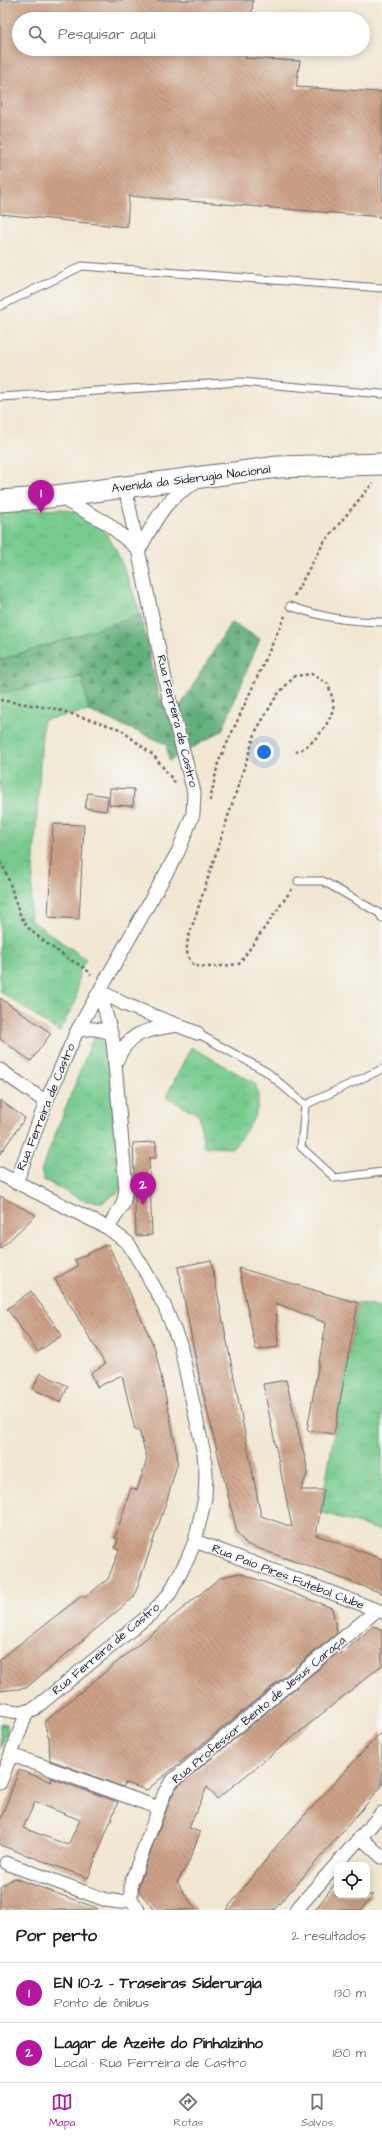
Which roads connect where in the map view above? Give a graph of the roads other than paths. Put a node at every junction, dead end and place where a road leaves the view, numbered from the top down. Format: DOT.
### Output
graph roads {
  1 [pos="382,288"];
  2 [pos="0,306"];
  3 [pos="382,394"];
  4 [pos="0,397"];
  5 [pos="380,471"];
  6 [pos="209,476"];
  7 [pos="125,487"];
  8 [pos="57,496"];
  9 [pos="0,501"];
  10 [pos="138,550"];
  11 [pos="290,606"];
  12 [pos="382,622"];
  13 [pos="298,881"];
  14 [pos="382,918"];
  15 [pos="100,991"];
  16 [pos="179,1025"];
  17 [pos="78,1031"];
  18 [pos="112,1033"];
  19 [pos="197,1033"];
  20 [pos="116,1062"];
  21 [pos="382,1069"];
  22 [pos="0,1070"];
  23 [pos="46,1102"];
  24 [pos="305,1106"];
  25 [pos="382,1172"];
  26 [pos="0,1174"];
  27 [pos="16,1183"];
  28 [pos="108,1228"];
  29 [pos="195,1541"];
  30 [pos="380,1611"];
  31 [pos="0,1709"];
  32 [pos="27,1712"];
  33 [pos="12,1755"];
  34 [pos="0,1783"];
  35 [pos="159,1808"];
  36 [pos="382,1813"];
  37 [pos="360,1837"];
  38 [pos="382,1856"];
  39 [pos="6,1863"];
  40 [pos="134,1904"];
  41 [pos="296,1910"];
  1 -- 2 [label="lane"];
  3 -- 4 [label="lane"];
  5 -- 6 [label="main road, Avenida da Siderugia Nacional"];
  6 -- 7 [label="main road, Avenida da Siderugia Nacional"];
  6 -- 10 [label="street"];
  7 -- 8 [label="main road, Avenida da Siderugia Nacional"];
  7 -- 10 [label="street, Rua Ferreira de Castro"];
  8 -- 9 [label="main road, Avenida da Siderugia Nacional"];
  8 -- 10 [label="street"];
  10 -- 15 [label="street, Rua Ferreira de Castro"];
  11 -- 12 [label="lane"];
  13 -- 14 [label="lane"];
  15 -- 16 [label="street"];
  15 -- 17 [label="street, Rua Ferreira de Castro"];
  15 -- 18 [label="street"];
  16 -- 19 [label="street"];
  16 -- 20 [label="street"];
  17 -- 18 [label="street, Rua Ferreira de Castro"];
  17 -- 23 [label="street, Rua Ferreira de Castro"];
  18 -- 20 [label="street"];
  19 -- 24 [label="lane"];
  20 -- 28 [label="street"];
  21 -- 24 [label="lane"];
  22 -- 23 [label="street"];
  23 -- 27 [label="street, Rua Ferreira de Castro"];
  24 -- 25 [label="lane"];
  26 -- 27 [label="street, Rua Ferreira de Castro"];
  27 -- 28 [label="street, Rua Ferreira de Castro"];
  28 -- 29 [label="street, Rua Ferreira de Castro"];
  29 -- 30 [label="street, Rua Paio Pires Futebol Clube"];
  29 -- 32 [label="street, Rua Ferreira de Castro"];
  30 -- 35 [label="street, Rua Professor Bento de Jesus Caraça"];
  31 -- 32 [label="street"];
  32 -- 33 [label="street"];
  33 -- 34 [label="street"];
  33 -- 35 [label="street"];
  35 -- 40 [label="street, Rua Professor Bento de Jesus Caraça"];
  36 -- 37 [label="street"];
  37 -- 38 [label="street"];
  37 -- 41 [label="street"];
  39 -- 40 [label="street"];
}
